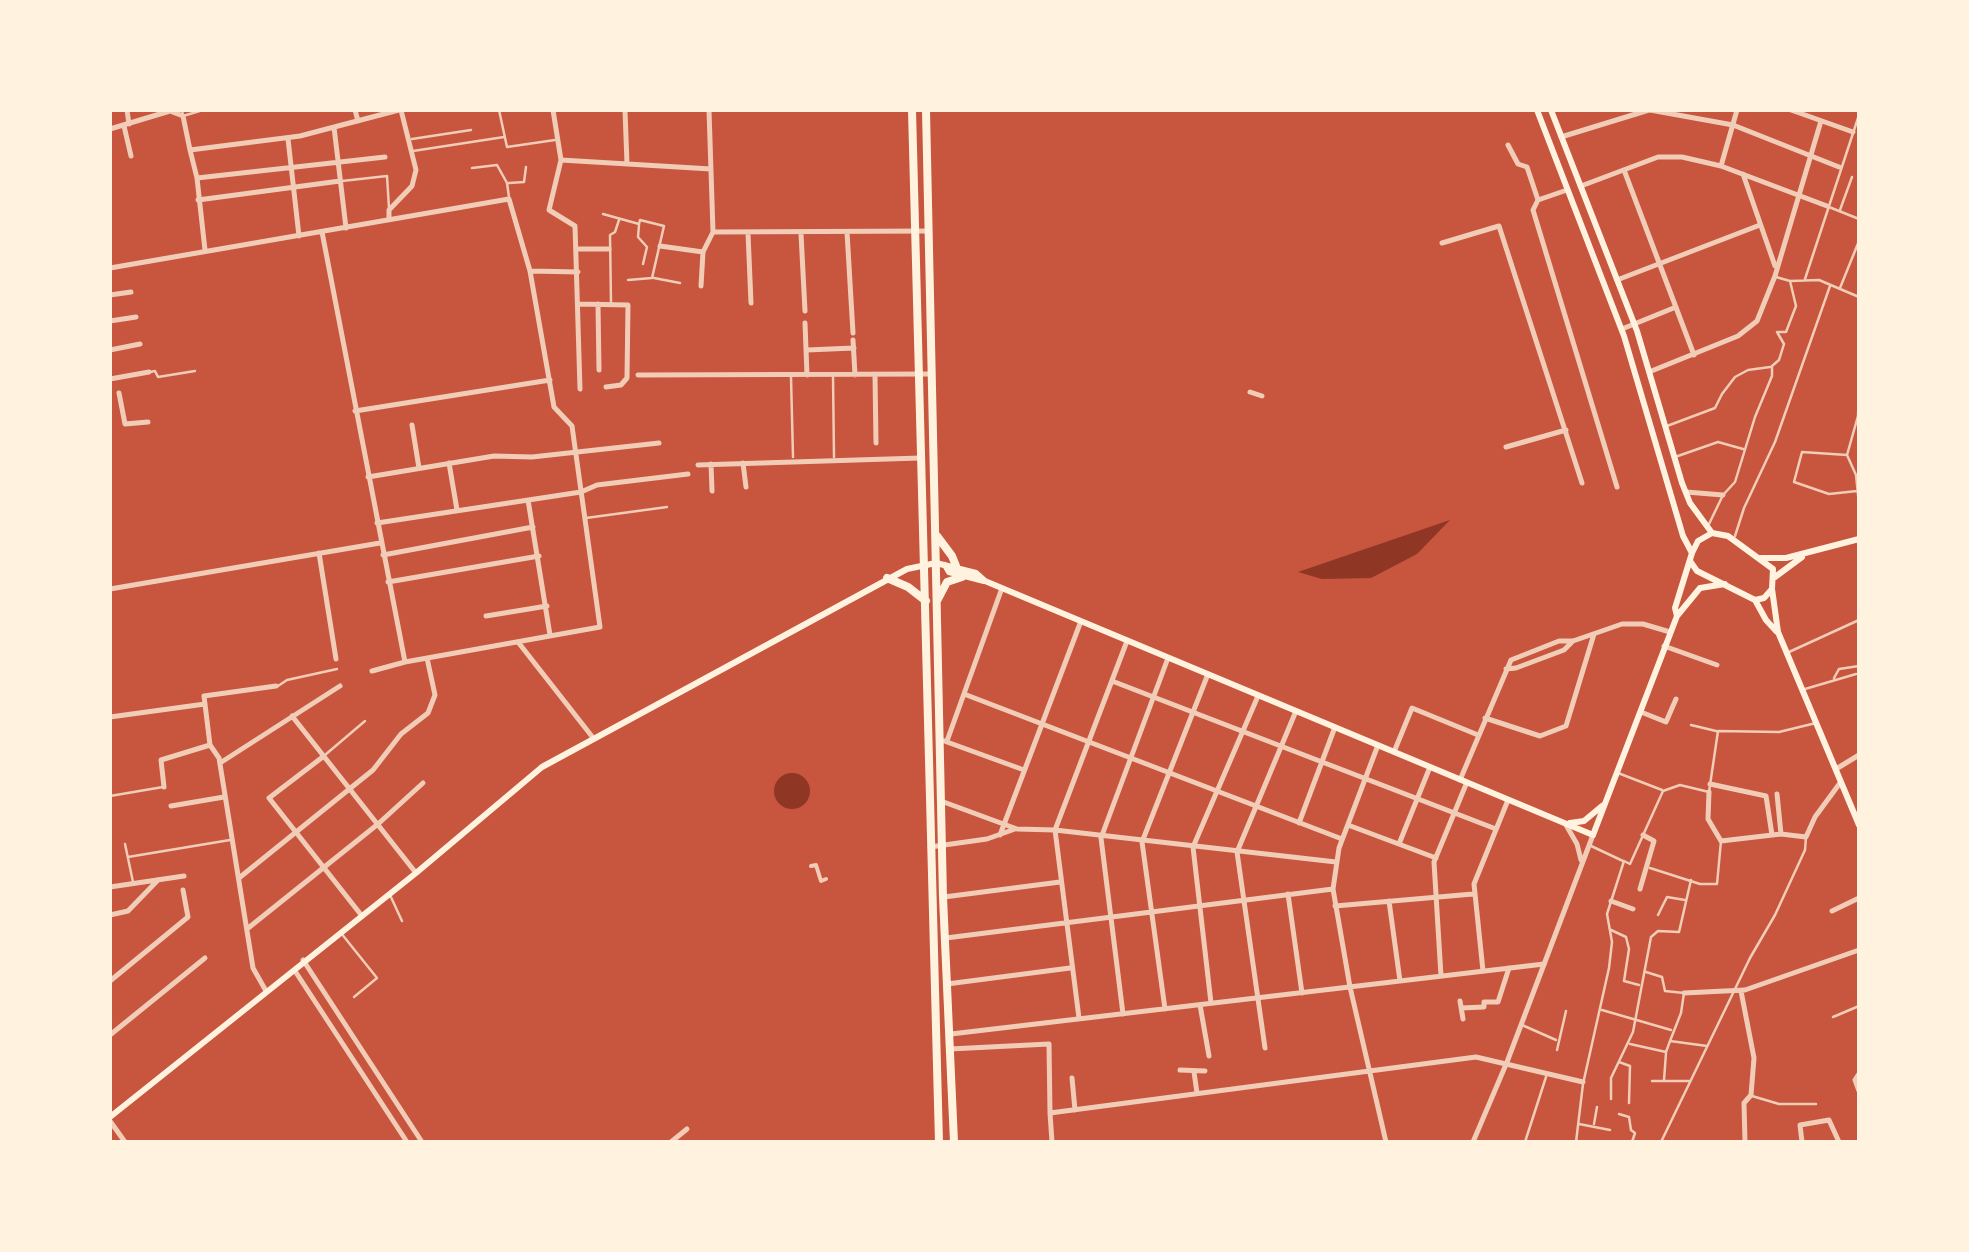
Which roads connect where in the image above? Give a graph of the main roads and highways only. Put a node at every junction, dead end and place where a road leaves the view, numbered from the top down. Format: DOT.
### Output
graph roads {
  1 [pos="912,110"];
  2 [pos="926,110"];
  3 [pos="1537,110"];
  4 [pos="1551,110"];
  5 [pos="1581,186"];
  6 [pos="1568,190"];
  7 [pos="1710,531"];
  8 [pos="935,534"];
  9 [pos="1859,539"];
  10 [pos="1810,552"];
  11 [pos="1691,557"];
  12 [pos="1759,558"];
  13 [pos="923,564"];
  14 [pos="945,565"];
  15 [pos="962,576"];
  16 [pos="1775,576"];
  17 [pos="887,578"];
  18 [pos="985,581"];
  19 [pos="1725,584"];
  20 [pos="1772,588"];
  21 [pos="1755,600"];
  22 [pos="926,602"];
  23 [pos="935,610"];
  24 [pos="1676,616"];
  25 [pos="1778,632"];
  26 [pos="1606,802"];
  27 [pos="1564,823"];
  28 [pos="1859,825"];
  29 [pos="110,1119"];
  30 [pos="939,1142"];
  31 [pos="954,1142"];
  1 -- 13 [label="main road"];
  2 -- 8 [label="main road"];
  3 -- 6 [label="main road"];
  4 -- 5 [label="main road"];
  5 -- 6 [label="main road"];
  5 -- 7 [label="main road"];
  6 -- 11 [label="main road"];
  7 -- 11 [label="main road"];
  7 -- 12 [label="main road"];
  8 -- 14 [label="main road"];
  8 -- 14 [label="main road"];
  9 -- 10 [label="main road"];
  10 -- 12 [label="main road"];
  10 -- 16 [label="main road"];
  11 -- 19 [label="main road"];
  11 -- 24 [label="main road"];
  12 -- 16 [label="main road"];
  13 -- 14 [label="main road"];
  13 -- 17 [label="main road"];
  13 -- 22 [label="main road"];
  14 -- 15 [label="main road"];
  14 -- 18 [label="main road"];
  14 -- 23 [label="main road"];
  15 -- 18 [label="main road"];
  15 -- 23 [label="main road"];
  16 -- 20 [label="main road"];
  17 -- 22 [label="main road"];
  17 -- 29 [label="main road"];
  18 -- 27 [label="main road"];
  19 -- 21 [label="main road"];
  19 -- 24 [label="main road"];
  20 -- 21 [label="main road"];
  20 -- 25 [label="main road"];
  21 -- 25 [label="main road"];
  22 -- 30 [label="main road"];
  23 -- 31 [label="main road"];
  24 -- 26 [label="main road"];
  25 -- 28 [label="main road"];
  26 -- 27 [label="main road"];
  26 -- 27 [label="main road"];
}
